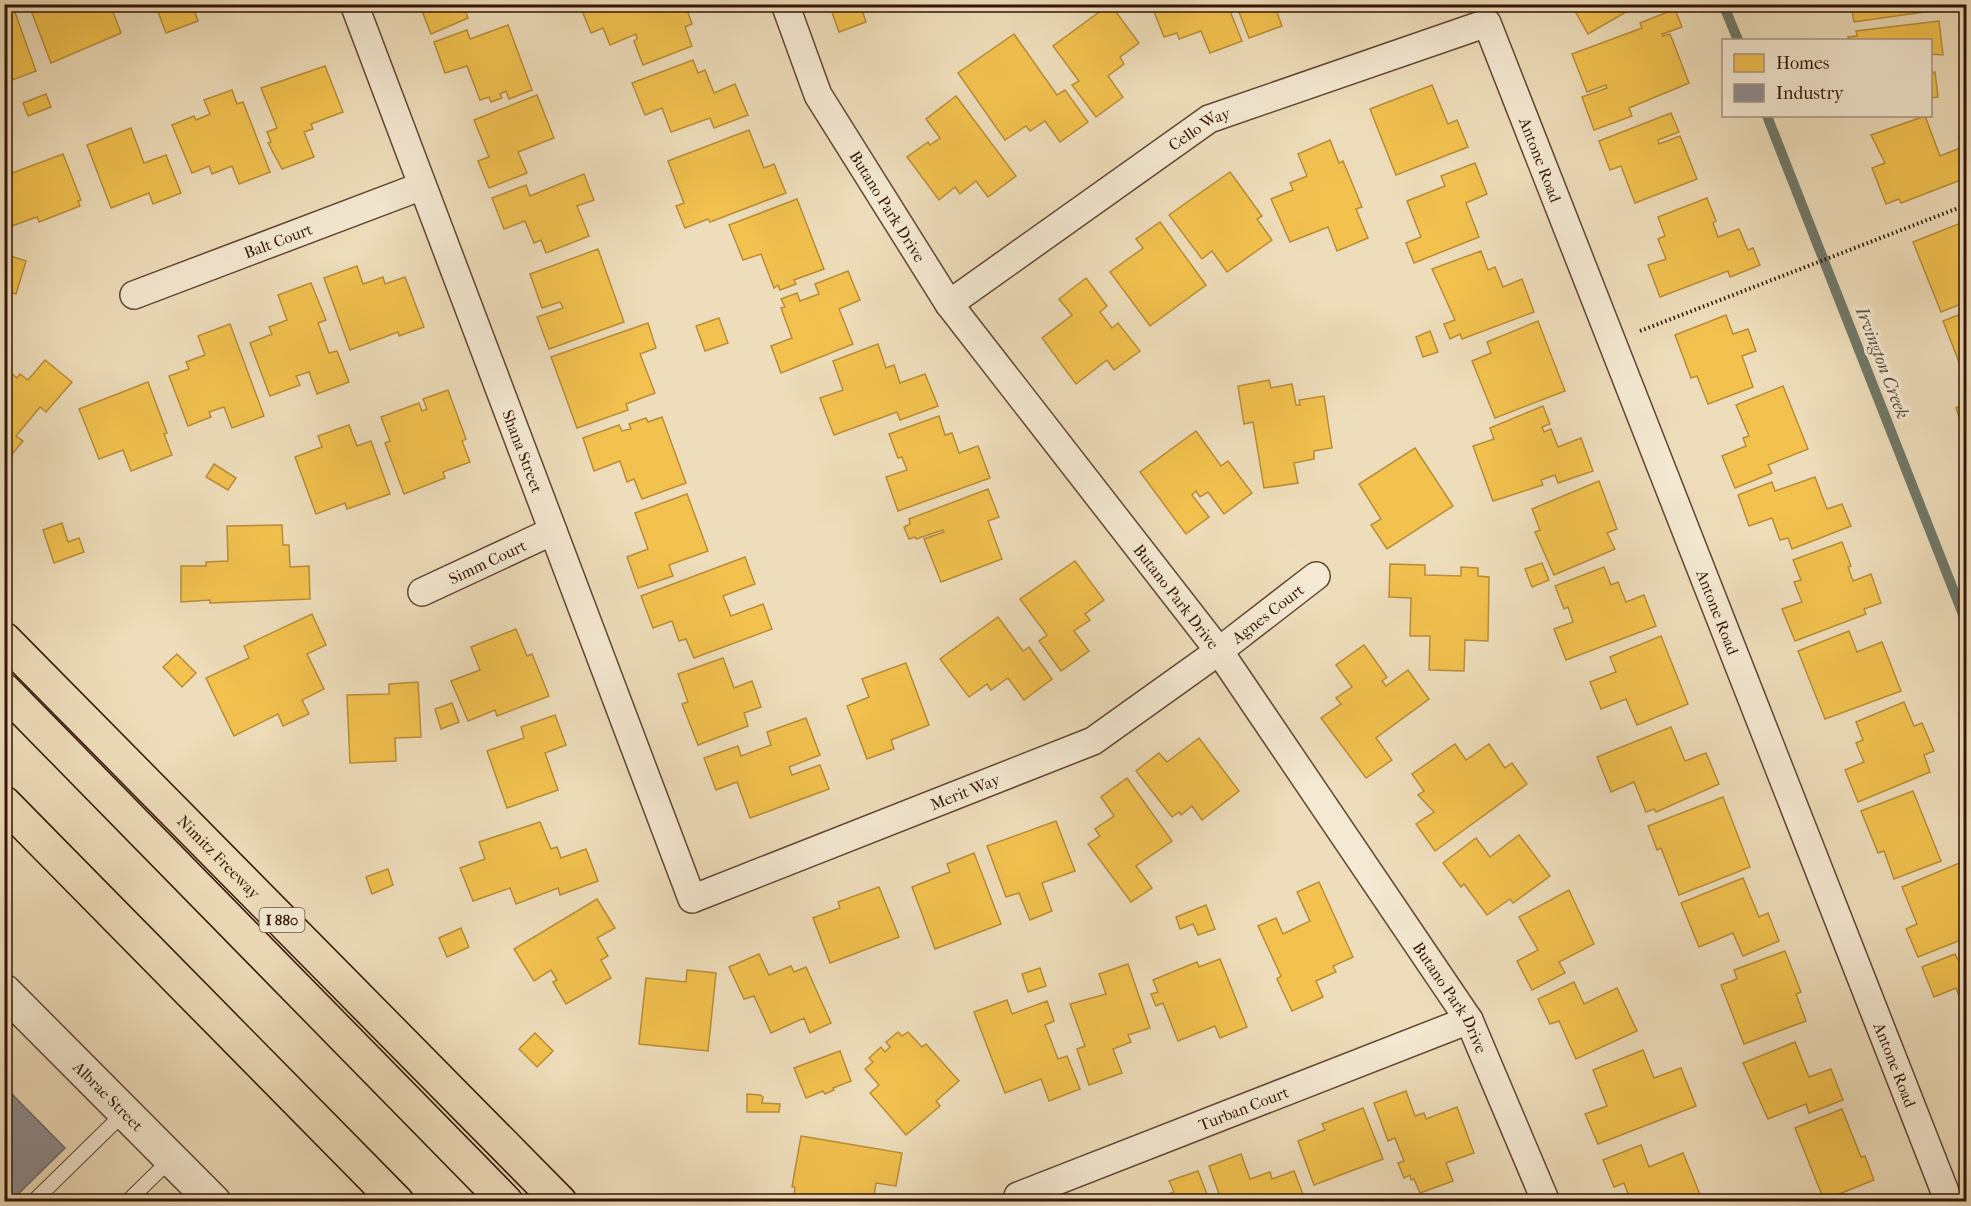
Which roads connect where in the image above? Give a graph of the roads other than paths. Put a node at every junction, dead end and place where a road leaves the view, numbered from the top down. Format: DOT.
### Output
graph roads {
  1 [pos="354,4"];
  2 [pos="785,4"];
  3 [pos="1487,23"];
  4 [pos="422,186"];
  5 [pos="134,295"];
  6 [pos="949,304"];
  7 [pos="553,531"];
  8 [pos="1316,576"];
  9 [pos="422,592"];
  10 [pos="4,639"];
  11 [pos="1219,651"];
  12 [pos="4,690"];
  13 [pos="4,803"];
  14 [pos="692,898"];
  15 [pos="4,991"];
  16 [pos="1469,1020"];
  17 [pos="125,1112"];
  18 [pos="171,1158"];
  19 [pos="1018,1196"];
  20 [pos="33,1202"];
  21 [pos="127,1202"];
  22 [pos="214,1202"];
  23 [pos="397,1202"];
  24 [pos="506,1202"];
  25 [pos="560,1202"];
  26 [pos="1546,1202"];
  27 [pos="1948,1202"];
  1 -- 4 [label="street, Shana Street"];
  2 -- 6 [label="street, Butano Park Drive"];
  3 -- 6 [label="street, Cello Way"];
  3 -- 27 [label="street, Antone Road"];
  4 -- 5 [label="street, Balt Court"];
  4 -- 7 [label="street, Shana Street"];
  6 -- 11 [label="street, Butano Park Drive"];
  7 -- 9 [label="street, Simm Court"];
  7 -- 14 [label="street, Shana Street"];
  8 -- 11 [label="street, Agnes Court"];
  10 -- 25 [label="highway, Nimitz Freeway / I 880"];
  11 -- 14 [label="street, Merit Way"];
  11 -- 16 [label="street, Butano Park Drive"];
  12 -- 24 [label="highway, I 880"];
  13 -- 23 [label="highway"];
  15 -- 17 [label="street, Albrae Street"];
  16 -- 19 [label="street, Turban Court"];
  16 -- 26 [label="street, Butano Park Drive"];
  17 -- 18 [label="street, Albrae Street"];
  17 -- 20 [label="lane"];
  18 -- 21 [label="lane"];
  18 -- 22 [label="street, Albrae Street"];
}
